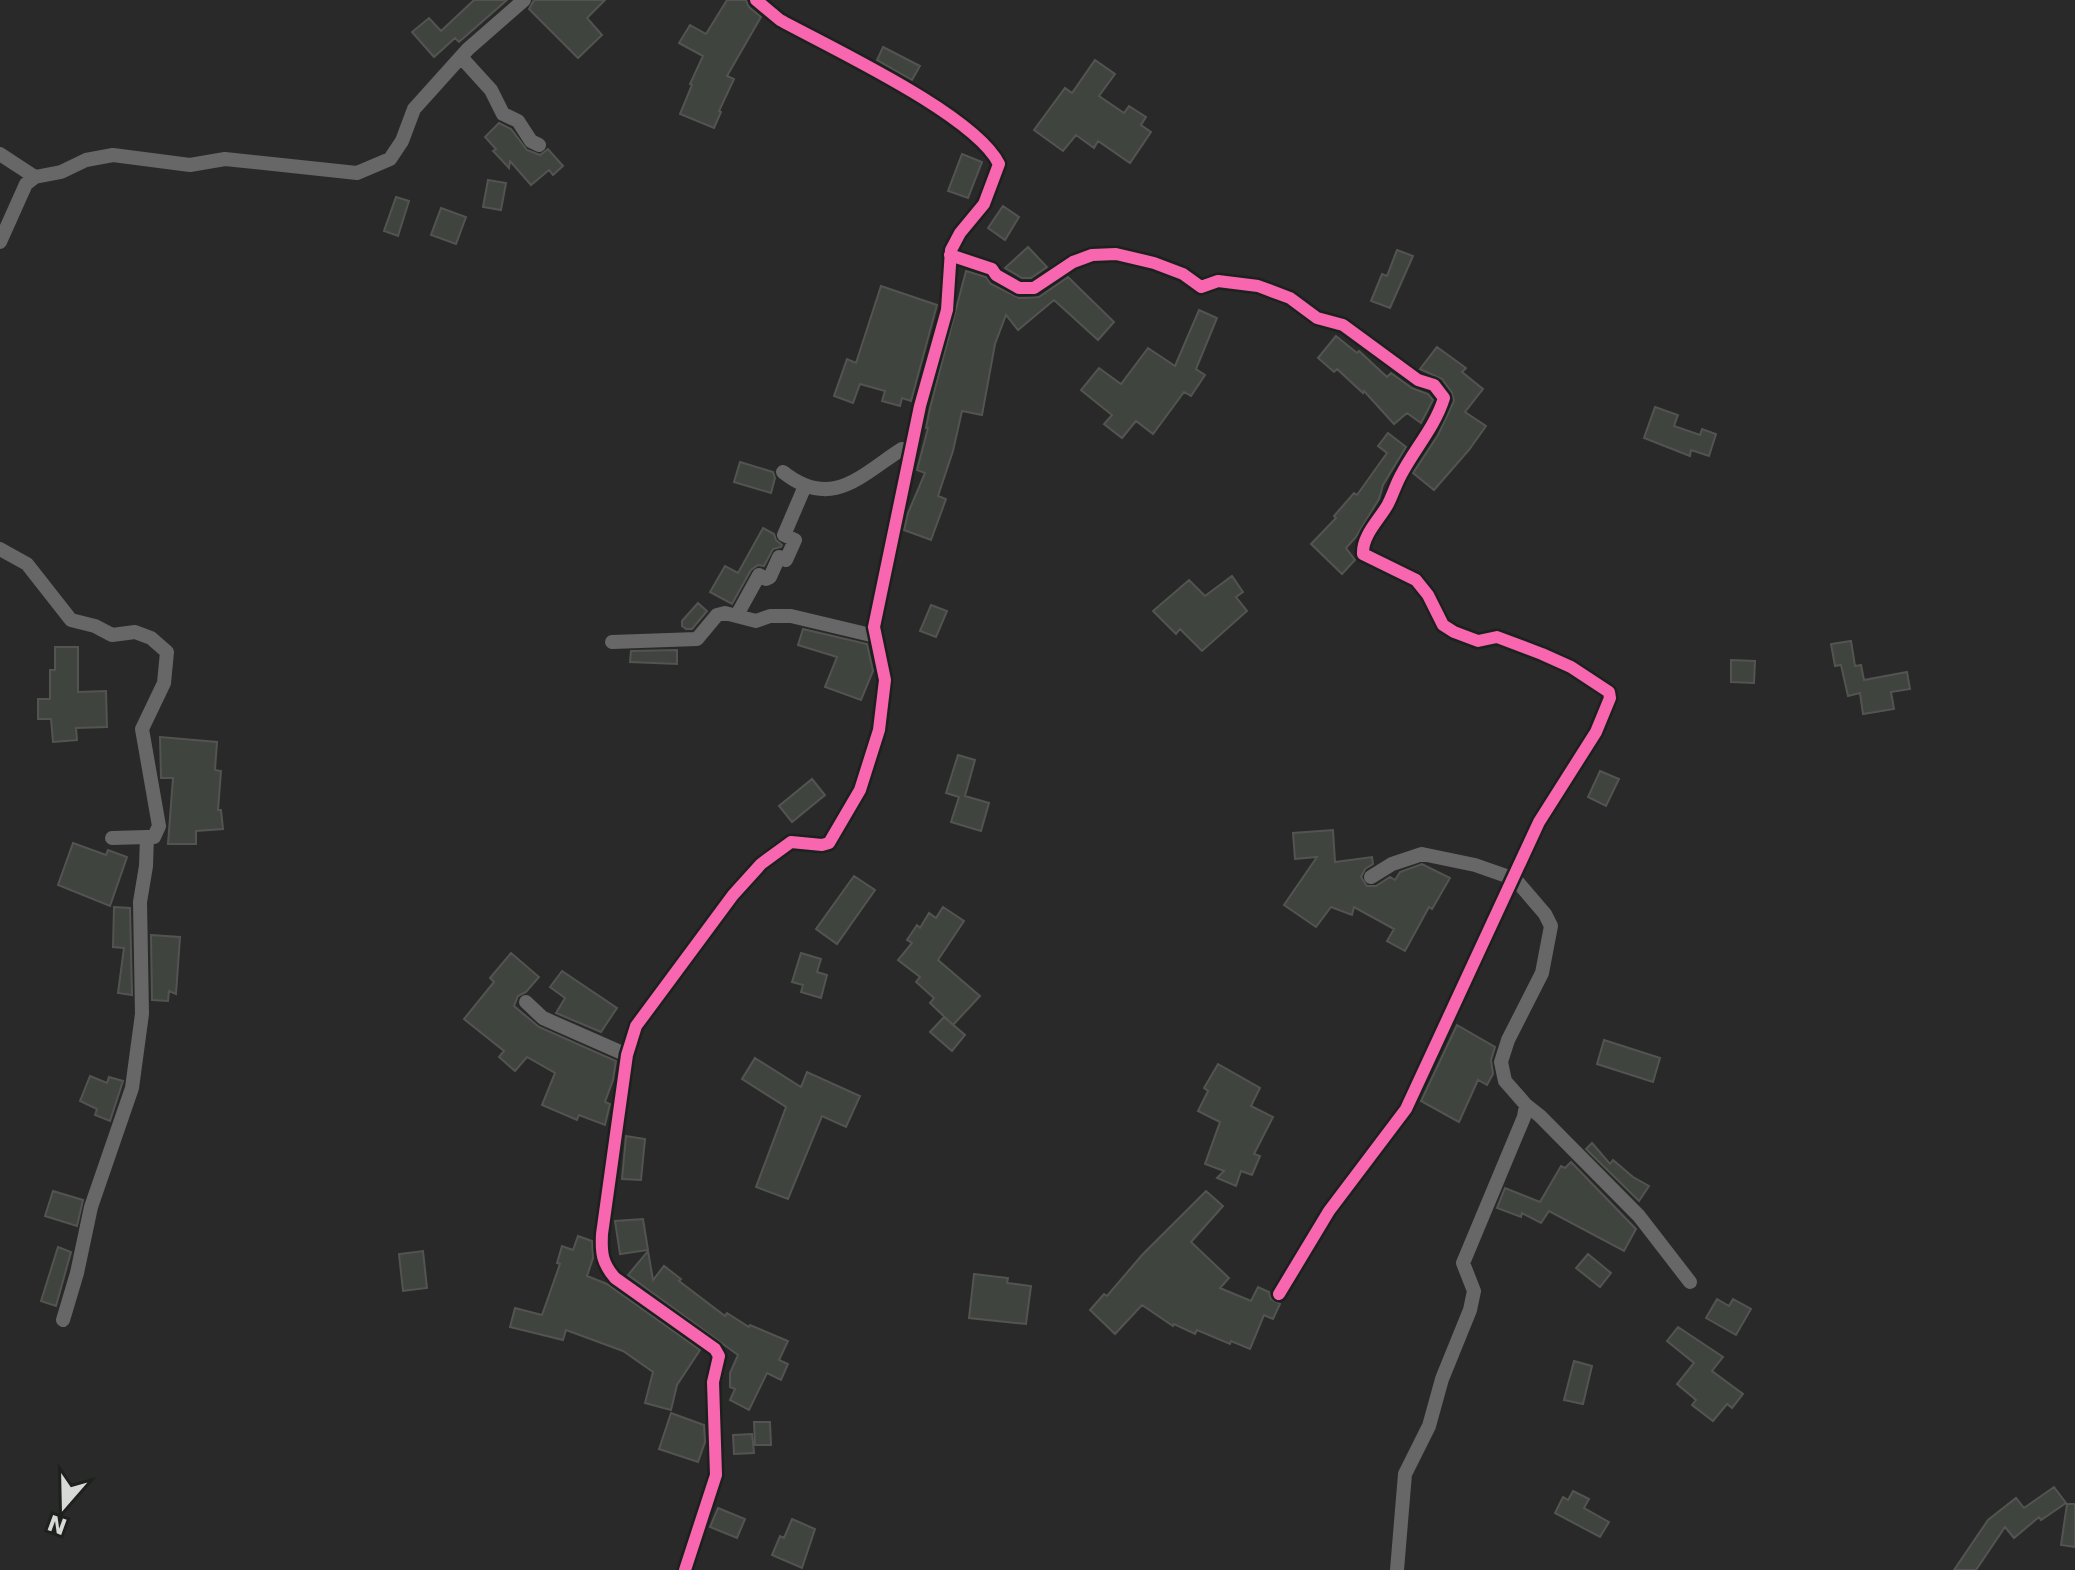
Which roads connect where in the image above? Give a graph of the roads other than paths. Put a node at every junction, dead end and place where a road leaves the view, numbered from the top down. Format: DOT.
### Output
graph roads {
  1 [pos="524,0"];
  2 [pos="756,0"];
  3 [pos="461,57"];
  4 [pos="539,145"];
  5 [pos="0,154"];
  6 [pos="35,177"];
  7 [pos="0,242"];
  8 [pos="950,255"];
  9 [pos="911,450"];
  10 [pos="783,472"];
  11 [pos="805,486"];
  12 [pos="0,549"];
  13 [pos="737,615"];
  14 [pos="875,636"];
  15 [pos="612,642"];
  16 [pos="147,837"];
  17 [pos="112,838"];
  18 [pos="1371,877"];
  19 [pos="1515,879"];
  20 [pos="526,1002"];
  21 [pos="627,1055"];
  22 [pos="1526,1105"];
  23 [pos="1690,1282"];
  24 [pos="1279,1294"];
  25 [pos="63,1320"];
  26 [pos="685,1570"];
  27 [pos="1397,1570"];
  1 -- 3 [label="street"];
  2 -- 8 [label="street"];
  3 -- 4 [label="street"];
  3 -- 6 [label="street"];
  5 -- 6 [label="street"];
  6 -- 7 [label="street"];
  8 -- 9 [label="street"];
  8 -- 19 [label="street"];
  9 -- 11 [label="street"];
  9 -- 14 [label="street"];
  10 -- 11 [label="street"];
  11 -- 13 [label="street"];
  12 -- 16 [label="street"];
  13 -- 14 [label="street"];
  13 -- 15 [label="street"];
  14 -- 21 [label="street"];
  16 -- 17 [label="street"];
  16 -- 25 [label="street"];
  18 -- 19 [label="street"];
  19 -- 22 [label="street"];
  19 -- 24 [label="street"];
  20 -- 21 [label="street"];
  21 -- 26 [label="street"];
  22 -- 23 [label="street"];
  22 -- 27 [label="street"];
}
